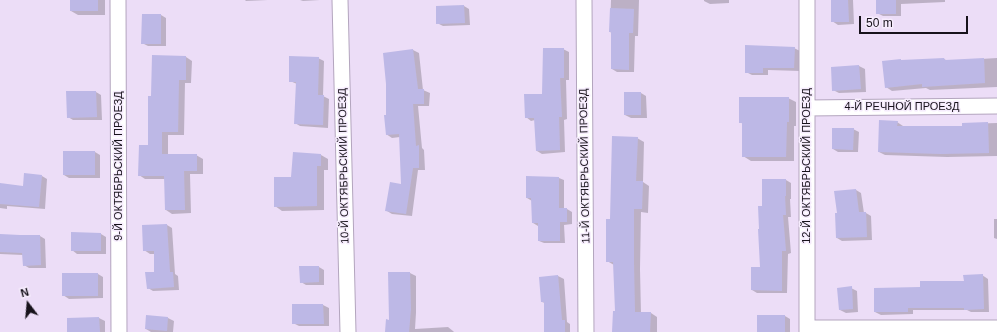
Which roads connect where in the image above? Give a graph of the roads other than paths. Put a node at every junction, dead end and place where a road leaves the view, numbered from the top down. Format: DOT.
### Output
graph roads {
  1 [pos="118,0"];
  2 [pos="340,0"];
  3 [pos="584,0"];
  4 [pos="807,0"];
  5 [pos="997,106"];
  6 [pos="807,108"];
  7 [pos="997,328"];
  8 [pos="807,330"];
  9 [pos="119,332"];
  10 [pos="348,332"];
  11 [pos="586,332"];
  1 -- 9 [label="street, 9-Й ОКТЯБРЬСКИЙ ПРОЕЗД"];
  2 -- 10 [label="street, 10-Й ОКТЯБРЬСКИЙ ПРОЕЗД"];
  3 -- 11 [label="street, 11-Й ОКТЯБРЬСКИЙ ПРОЕЗД"];
  4 -- 6 [label="street, 12-Й ОКТЯБРЬСКИЙ ПРОЕЗД"];
  5 -- 6 [label="street, 4-Й РЕЧНОЙ ПРОЕЗД"];
  6 -- 8 [label="street, 12-Й ОКТЯБРЬСКИЙ ПРОЕЗД"];
  7 -- 8 [label="street"];
}
